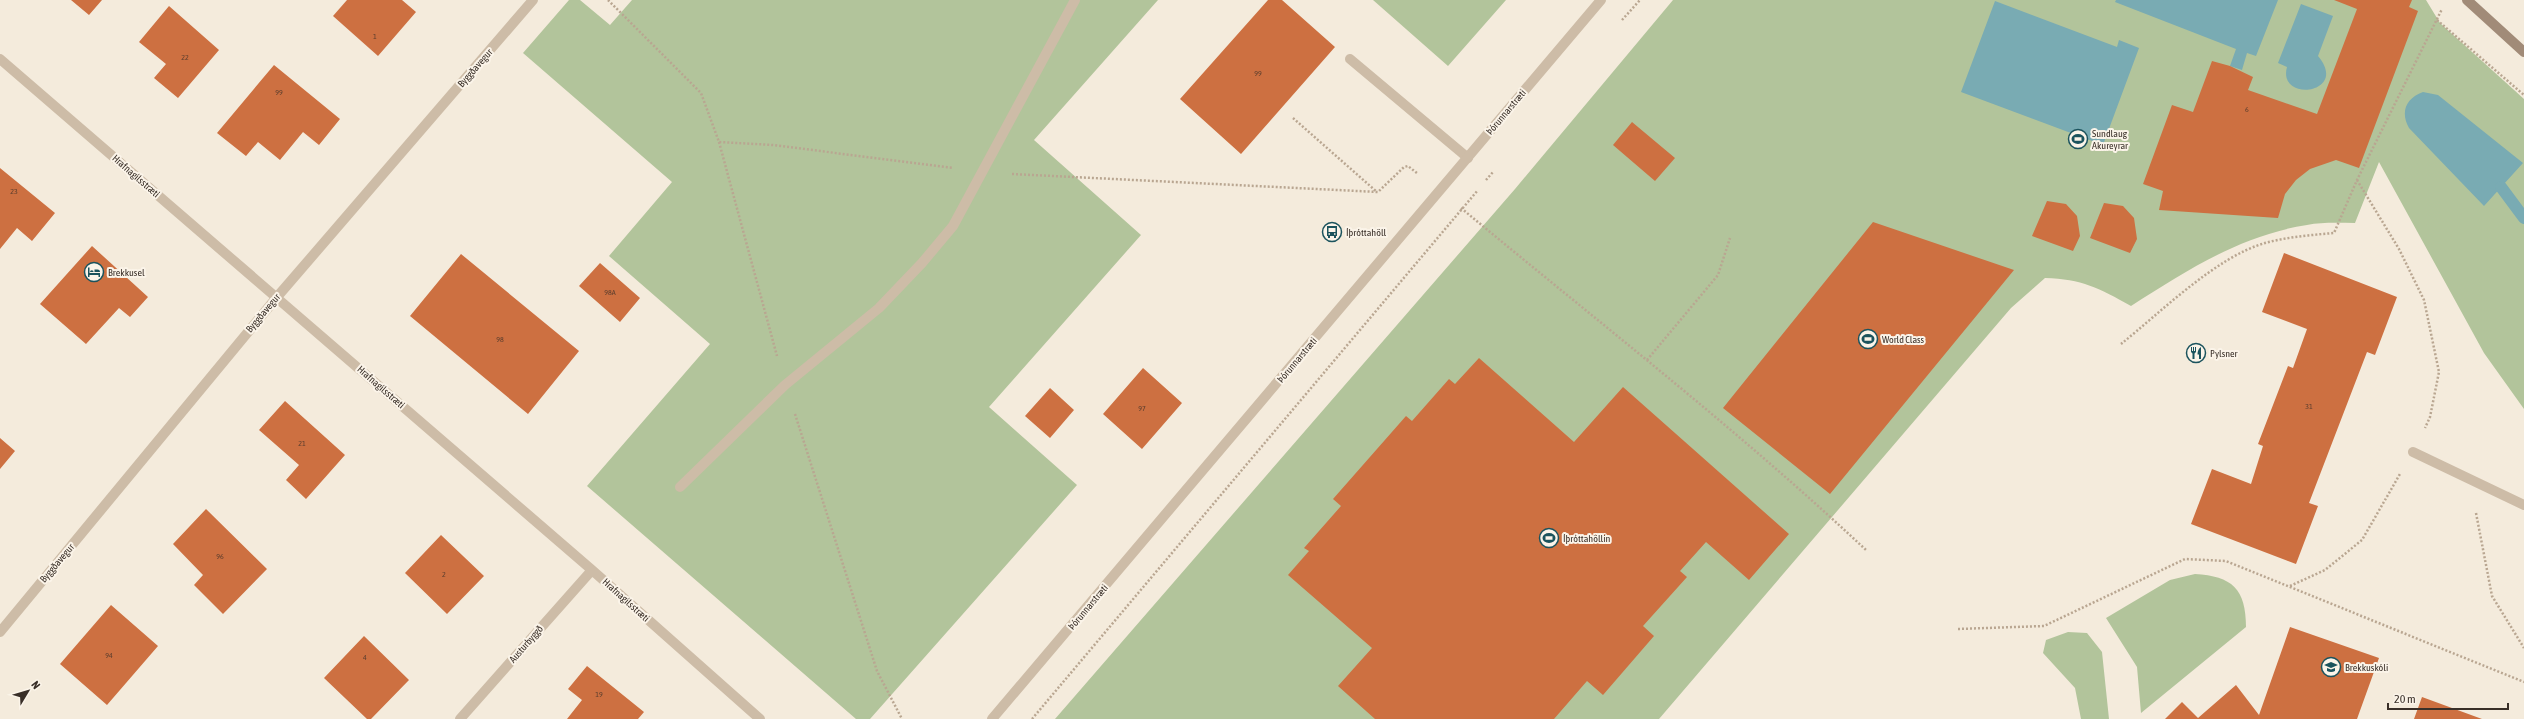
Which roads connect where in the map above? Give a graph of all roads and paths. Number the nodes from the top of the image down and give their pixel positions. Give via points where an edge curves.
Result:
1 (533, 0) edge
2 (1075, 0) edge
3 (1601, 0) edge
4 (1640, 0) edge
5 (2467, 0) edge
6 (2444, 4) dead end
7 (2438, 20) junction
8 (1619, 23) dead end
9 (2524, 52) edge
10 (0, 59) edge
11 (1350, 59) dead end
12 (2524, 95) edge
13 (1293, 118) dead end
14 (719, 142) dead end
15 (1468, 158) junction
16 (1497, 167) dead end
17 (2357, 180) junction
18 (1440, 191) junction
19 (1462, 209) junction
20 (1730, 238) dead end
21 (277, 297) junction
22 (2121, 344) dead end
23 (1647, 360) junction
24 (785, 385) junction
25 (2413, 452) junction
26 (2470, 479) junction
27 (680, 487) dead end
28 (2524, 505) edge
29 (1866, 550) dead end
30 (592, 570) junction
31 (2290, 586) junction
32 (1, 627) edge
33 (1958, 629) dead end
34 (2524, 648) edge
35 (2524, 682) edge
36 (460, 719) edge
37 (760, 719) edge
38 (902, 719) edge
39 (992, 719) edge
40 (1032, 719) edge

1 - 21 street, Byggðavegur
2 - 24 street via 953,226 879,308
3 - 15 street, Þórunnarstræti
4 - 8 path
5 - 9 main road
6 - 7 path
7 - 12 path
7 - 17 path
10 - 21 street, Hrafnagilsstræti
11 - 15 street
13 - 18 path via 1378,192 1400,169 1408,166
14 - 24 path
15 - 18 street, Þórunnarstræti
16 - 19 path
17 - 22 path via 2334,233 2264,243 2233,257
17 - 25 path via 2399,249 2424,300 2439,372 2430,416
18 - 19 path
18 - 39 street, Þórunnarstræti
19 - 23 path
19 - 40 path
20 - 23 path via 1718,276
21 - 30 street, Hrafnagilsstræti
21 - 32 street, Byggðavegur
23 - 29 path
24 - 27 street
24 - 38 path via 877,671
25 - 26 street
25 - 31 path via 2362,540 2325,570
26 - 28 street
26 - 34 path via 2492,596
30 - 36 street, Austurbyggð
30 - 37 street, Hrafnagilsstræti
31 - 33 path via 2226,561 2185,559 2044,626
31 - 35 path

